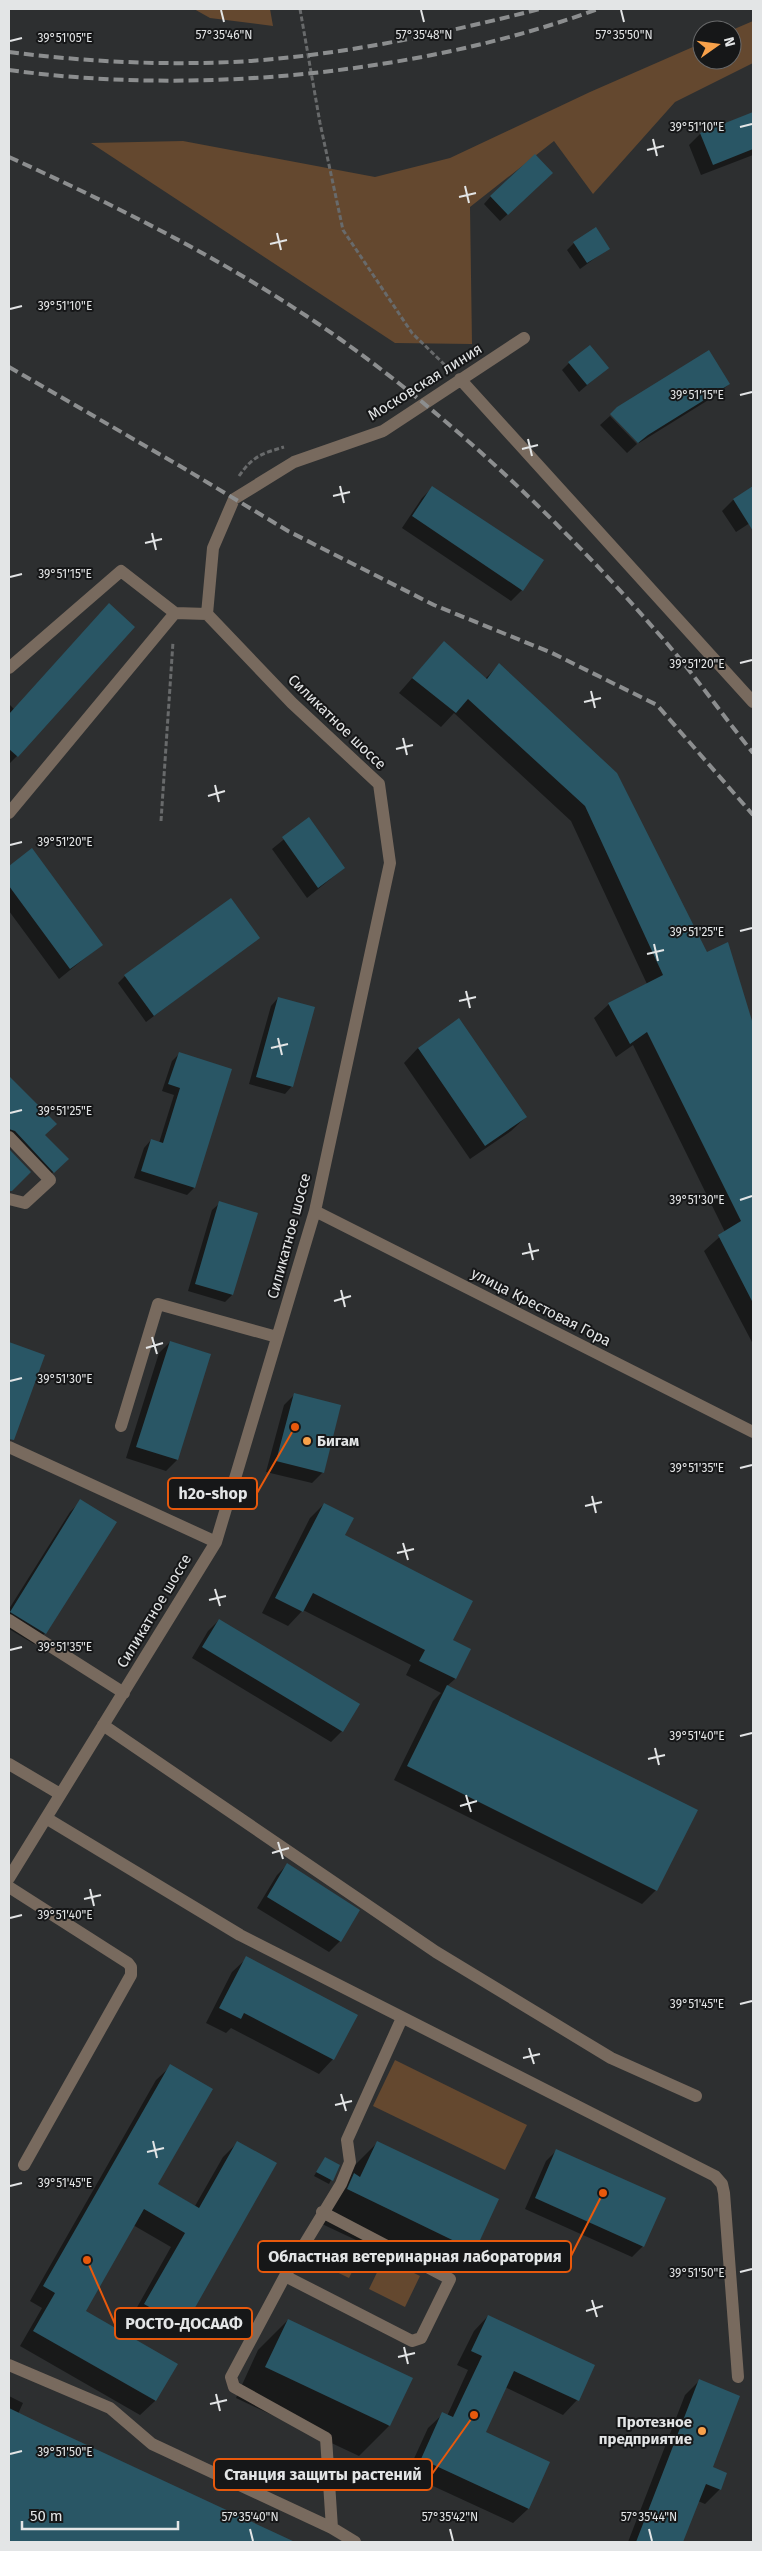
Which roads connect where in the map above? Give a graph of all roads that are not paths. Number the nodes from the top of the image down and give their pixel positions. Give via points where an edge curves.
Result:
1 (524, 338) dead end
2 (460, 379) junction
3 (175, 613) junction
4 (207, 614) junction
5 (9, 668) edge
6 (753, 702) edge
7 (9, 813) edge
8 (9, 1137) edge
9 (9, 1199) edge
10 (315, 1211) junction
11 (277, 1338) junction
12 (121, 1426) dead end
13 (753, 1432) edge
14 (9, 1447) edge
15 (216, 1542) junction
16 (9, 1620) edge
17 (124, 1693) junction
18 (102, 1725) junction
19 (9, 1764) edge
20 (60, 1794) junction
21 (46, 1818) junction
22 (9, 1878) edge
23 (9, 1887) edge
24 (402, 2018) junction
25 (696, 2096) dead end
26 (24, 2165) dead end
27 (322, 2212) junction
28 (285, 2276) junction
29 (9, 2365) edge
30 (738, 2378) dead end
31 (332, 2528) junction
32 (355, 2542) edge

1 - 2 street, Московская линия
2 - 4 street, Московская линия via 383,431 294,462 234,499 213,548
2 - 6 street
3 - 4 street
3 - 5 street via 122,571
3 - 7 street
4 - 10 street, Силикатное шоссе via 292,703 379,784 390,863
8 - 9 street via 50,1180 25,1203
10 - 11 street, Силикатное шоссе
10 - 13 street, улица Крестовая Гора
11 - 12 street via 158,1304
11 - 15 street, Силикатное шоссе
14 - 15 street
15 - 17 street, Силикатное шоссе
16 - 17 street
17 - 18 street, Силикатное шоссе
18 - 20 street, Силикатное шоссе
18 - 25 street via 436,1952 611,2058
19 - 20 street
20 - 21 street, Силикатное шоссе
21 - 22 street, Силикатное шоссе
21 - 24 street via 240,1935
23 - 26 street via 131,1967 131,1975
24 - 27 street via 347,2140 350,2162 341,2184
24 - 30 street via 715,2176 724,2193
27 - 28 street
27 - 28 street via 450,2279 421,2338 412,2341
28 - 31 street via 231,2376 231,2382 234,2387 326,2438
29 - 31 street via 110,2408 152,2444
31 - 32 street

